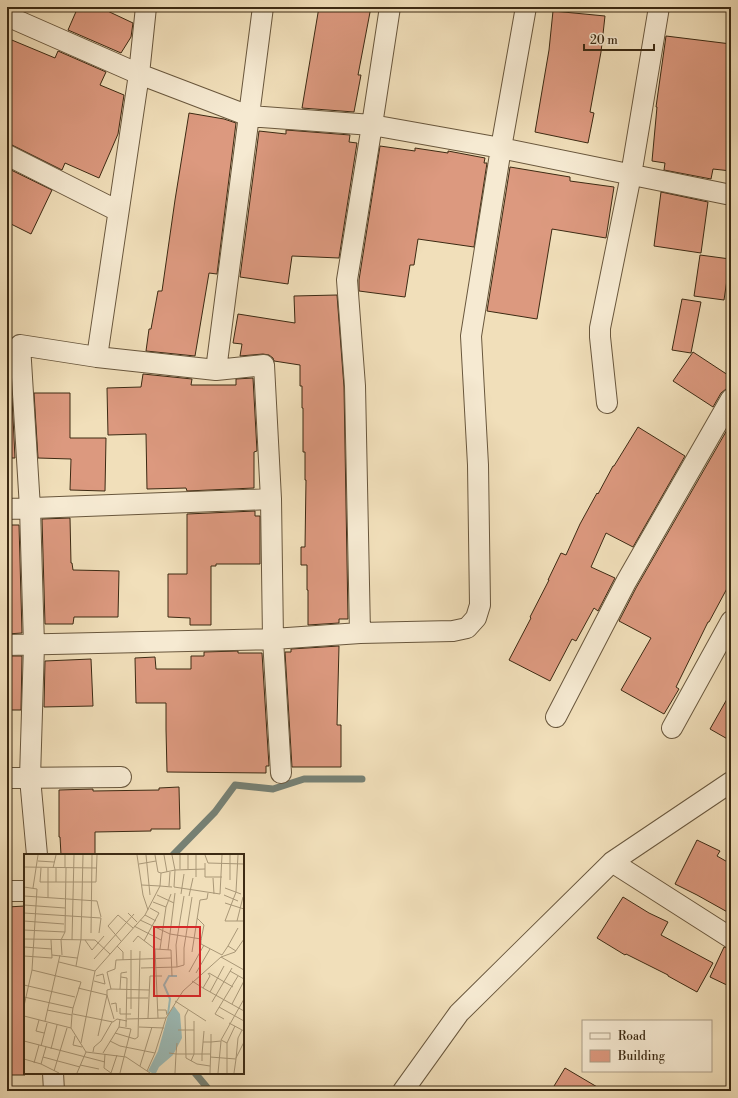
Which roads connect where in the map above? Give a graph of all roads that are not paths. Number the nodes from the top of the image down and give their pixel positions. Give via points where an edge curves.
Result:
1 (146, 7) edge
2 (263, 7) edge
3 (390, 7) edge
4 (526, 7) edge
5 (659, 7) edge
6 (7, 16) edge
7 (139, 74) junction
8 (249, 116) junction
9 (372, 125) junction
10 (501, 148) junction
11 (7, 155) edge
12 (631, 175) junction
13 (731, 195) edge
14 (118, 211) junction
15 (14, 340) edge
16 (97, 357) junction
17 (216, 370) junction
18 (731, 398) edge
19 (607, 403) dead end
20 (271, 499) junction
21 (30, 508) junction
22 (7, 509) edge
23 (731, 621) edge
24 (360, 632) junction
25 (273, 639) junction
26 (7, 644) edge
27 (34, 644) junction
28 (556, 716) dead end
29 (672, 728) dead end
30 (281, 773) dead end
31 (121, 776) dead end
32 (7, 778) edge
33 (30, 778) junction
34 (731, 782) edge
35 (37, 854) edge
36 (612, 862) junction
37 (7, 890) edge
38 (24, 891) edge
39 (731, 938) edge
40 (53, 1074) edge
41 (54, 1091) edge
42 (403, 1091) edge

1 - 7 street
2 - 8 street
3 - 9 street
4 - 10 street
5 - 12 street
6 - 7 street
7 - 8 street
7 - 14 street
8 - 9 street
8 - 17 street
9 - 10 street
9 - 24 street via 347,280 355,386
10 - 12 street
10 - 24 street via 471,336 478,465 480,605 476,618 467,628 453,631
11 - 14 street
12 - 13 street
12 - 19 street via 600,328
14 - 16 street
15 - 16 street
15 - 21 street
16 - 17 street
17 - 20 street via 264,365
18 - 28 street via 626,582
20 - 21 street
20 - 25 street
21 - 22 street
21 - 27 street
23 - 29 street
24 - 25 street
25 - 27 street
25 - 30 street
26 - 27 street
27 - 33 street
31 - 33 street
32 - 33 street
33 - 35 street
34 - 36 street
36 - 39 street
36 - 42 street via 459,1013
37 - 38 street
40 - 41 street

